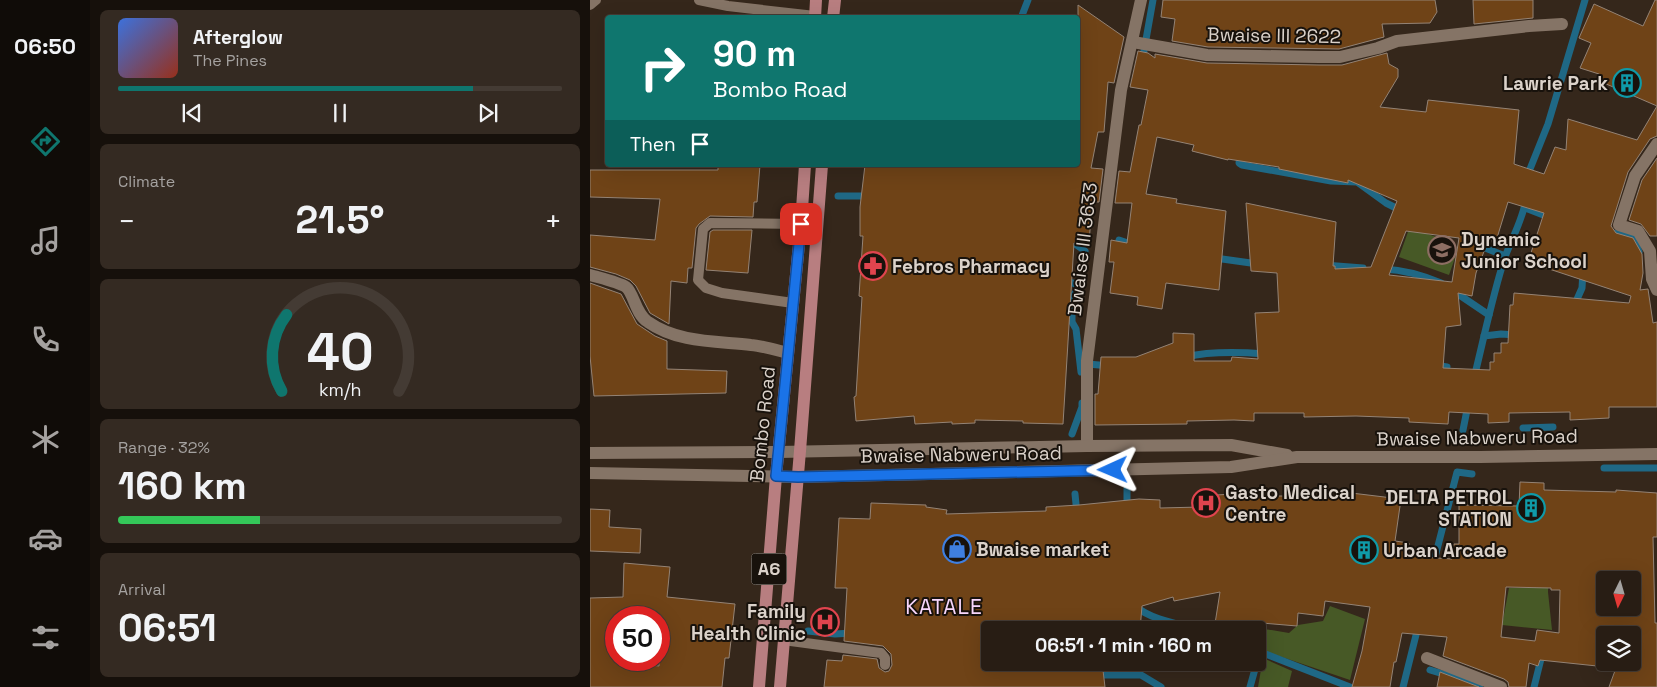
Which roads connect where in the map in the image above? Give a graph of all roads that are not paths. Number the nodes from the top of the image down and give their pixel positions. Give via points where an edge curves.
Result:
1 (596, 0) edge
2 (700, 0) edge
3 (816, 0) edge
4 (835, 0) edge
5 (1141, 0) edge
6 (590, 5) edge
7 (799, 15) edge
8 (815, 15) edge
9 (833, 15) edge
10 (1562, 24) dead end
11 (1133, 42) junction
12 (1657, 144) edge
13 (805, 167) edge
14 (822, 167) edge
15 (801, 224) junction
16 (590, 275) edge
17 (1657, 290) edge
18 (793, 303) junction
19 (788, 353) junction
20 (1088, 446) junction
21 (800, 451) junction
22 (779, 452) junction
23 (590, 453) edge
24 (1657, 454) edge
25 (1297, 457) junction
26 (590, 473) edge
27 (776, 476) junction
28 (798, 477) junction
29 (783, 640) junction
30 (1427, 658) dead end
31 (885, 665) dead end
32 (759, 687) edge
33 (780, 687) edge
34 (1501, 687) edge

1 - 6 lane
2 - 7 lane
3 - 8 main road
4 - 9 main road
5 - 11 street, Bwaise III 3633
10 - 11 street, Bwaise III 2622 via 1397,40 1340,57 1207,54
11 - 20 street, Bwaise III 3633 via 1121,90 1087,360
12 - 17 street via 1635,176 1619,225 1638,231 1650,251 1652,279
13 - 15 main road, Bombo Road
14 - 21 main road, Bombo Road / A6
15 - 18 main road, Bombo Road
15 - 18 lane via 710,223 703,229 701,238 698,280 706,288
16 - 19 street via 626,287 635,308 646,322 668,332 707,342 752,345
18 - 19 main road, Bombo Road
19 - 22 main road, Bombo Road
20 - 21 street, Bwaise Nabweru Road
20 - 25 street, Bwaise Nabweru Road via 1231,445
21 - 22 street, Bwaise Nabweru Road
21 - 28 main road, Bombo Road / A6
22 - 23 street, Bwaise Nabweru Road
22 - 27 main road, Bombo Road / A6
24 - 25 street, Bwaise Nabweru Road
25 - 28 street, Bwaise Nabweru Road via 1231,467
26 - 27 street, Bwaise Nabweru Road
27 - 28 street, Bwaise Nabweru Road
27 - 32 main road, Bombo Road / A6
28 - 29 main road, Bombo Road / A6
29 - 31 lane via 881,652
29 - 33 main road, Bombo Road / A6
30 - 34 street

